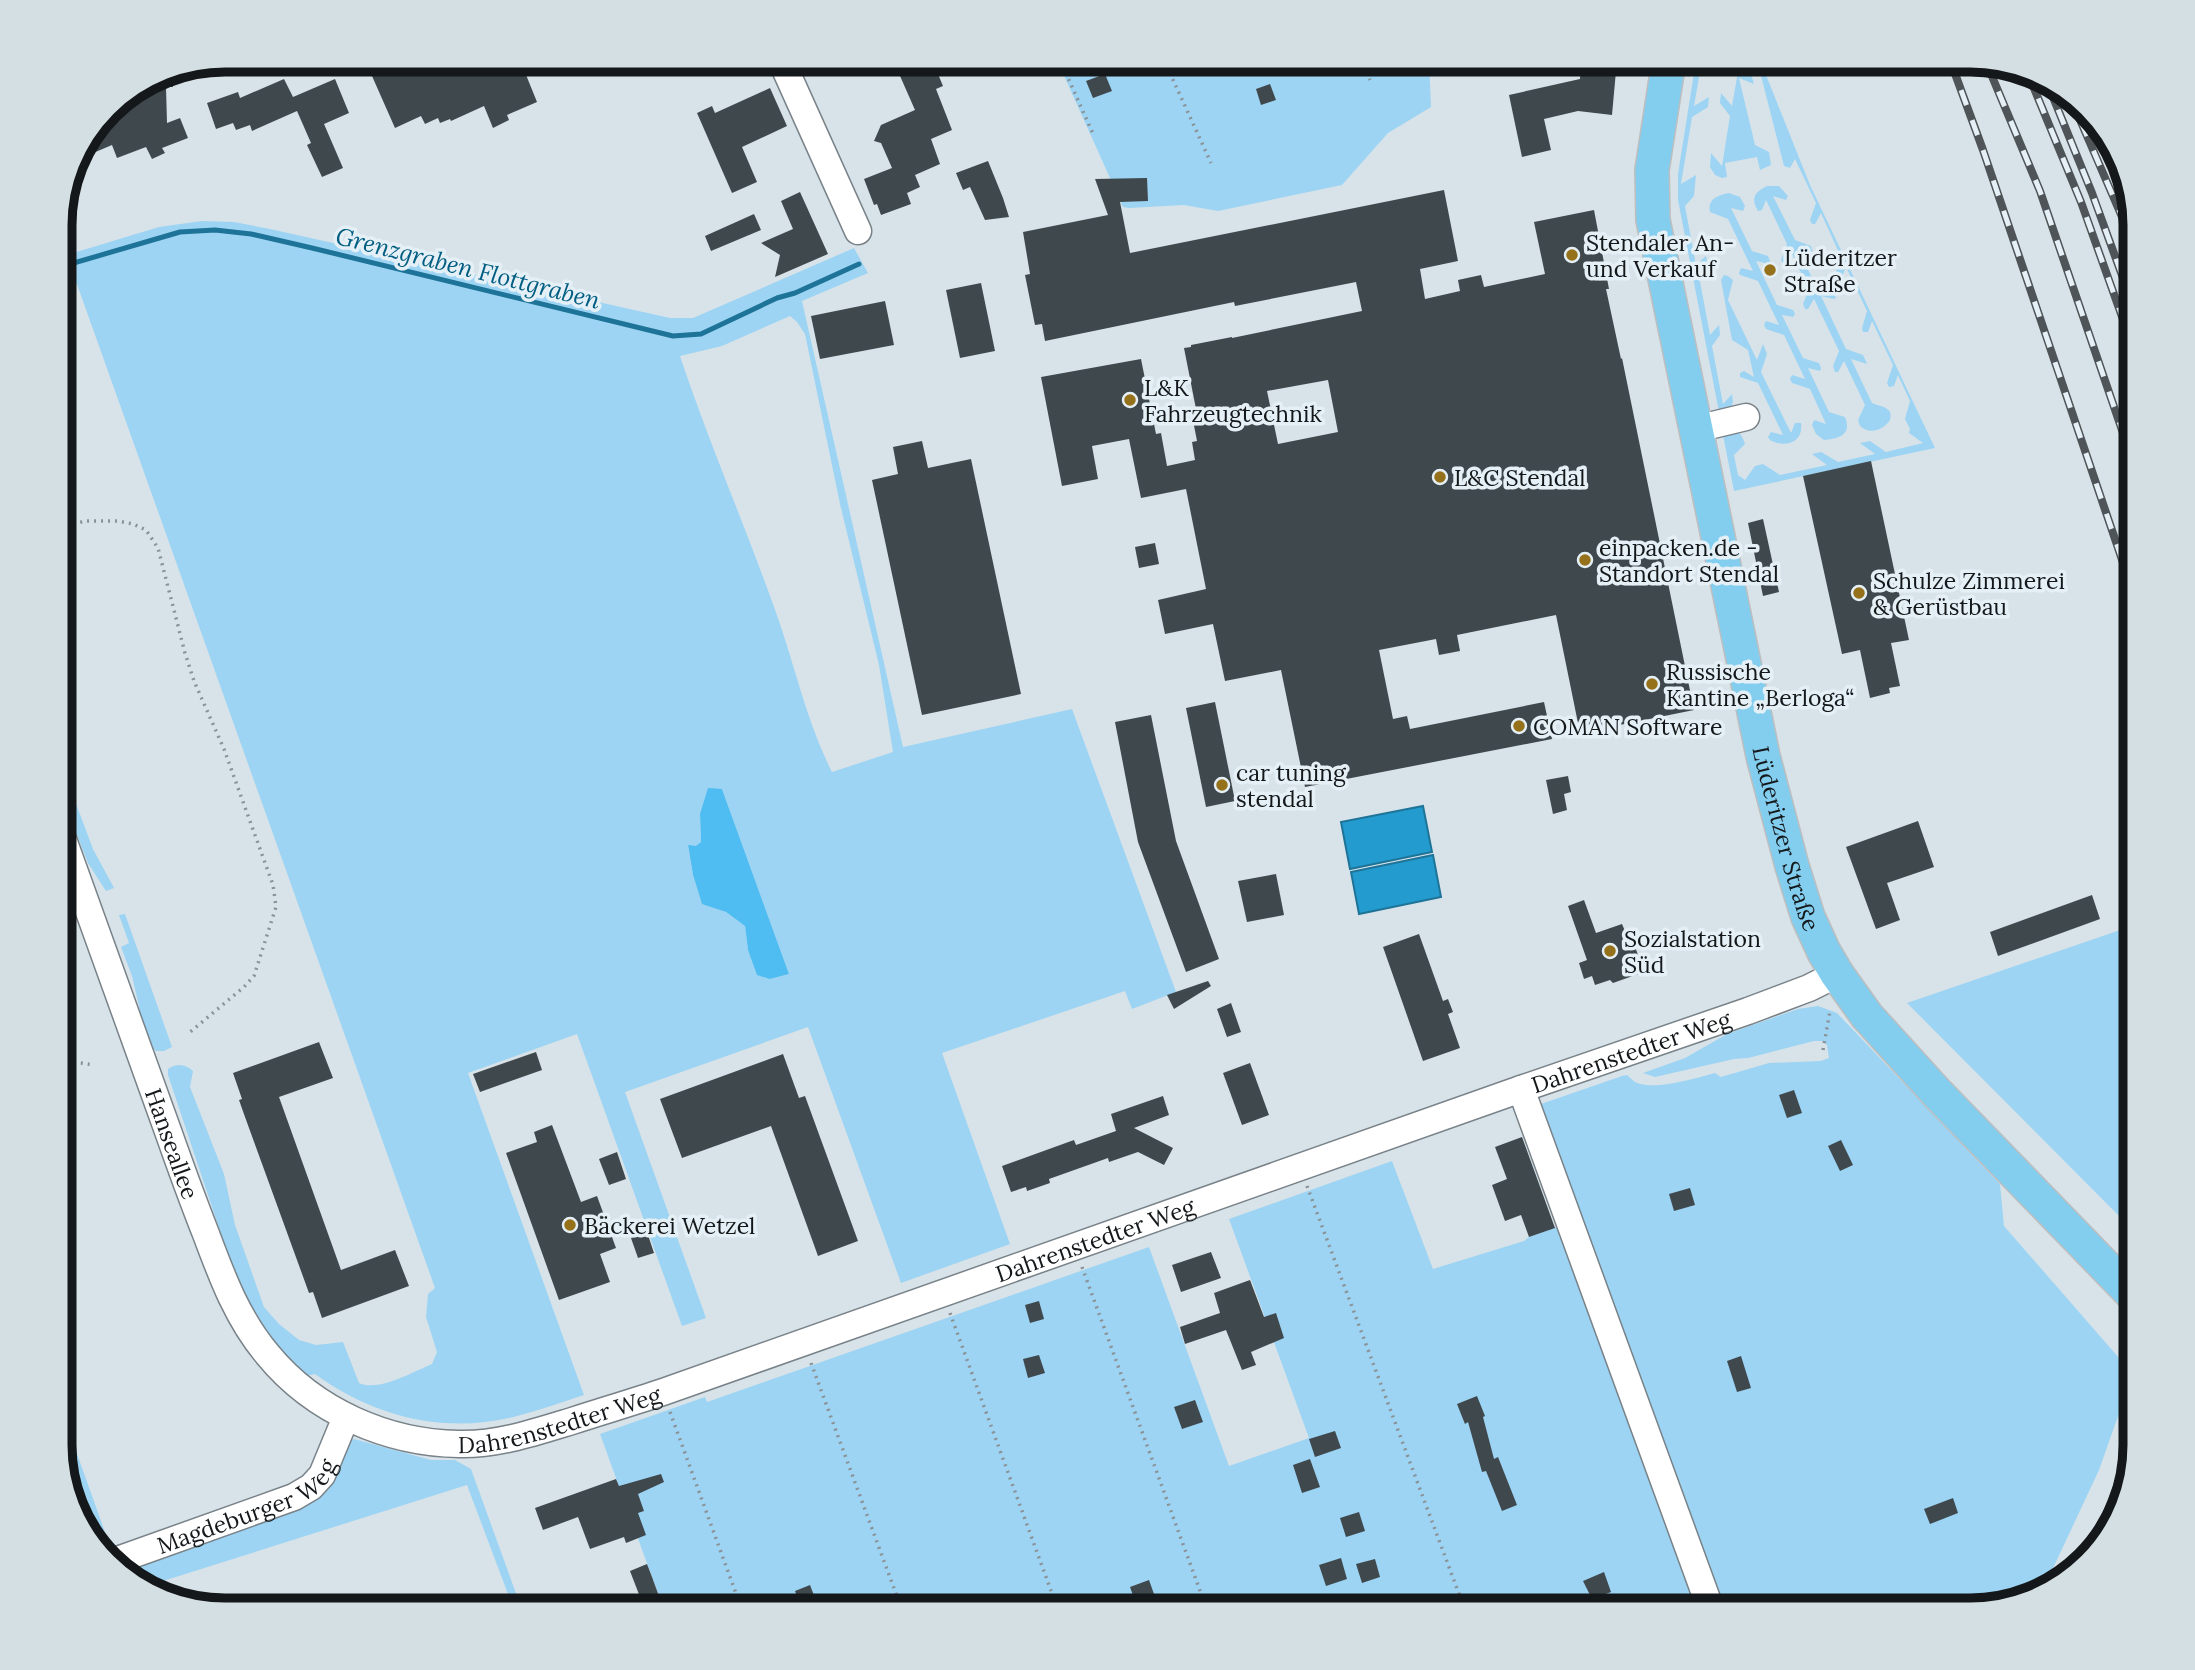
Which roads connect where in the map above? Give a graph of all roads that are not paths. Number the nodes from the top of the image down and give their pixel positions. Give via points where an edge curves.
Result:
1 (786, 72) edge
2 (1668, 72) edge
3 (858, 231) dead end
4 (1746, 417) dead end
5 (1696, 429) junction
6 (72, 864) edge
7 (1837, 974) junction
8 (1521, 1089) junction
9 (2123, 1284) edge
10 (346, 1416) junction
11 (121, 1559) edge
12 (1706, 1598) edge

1 - 3 street
2 - 5 main road, Lüderitzer Straße via 1652,170 1653,220
4 - 5 street
5 - 7 main road, Lüderitzer Straße via 1776,809 1808,917
6 - 10 street, Hanseallee via 184,1177 240,1317 285,1374
7 - 8 street, Dahrenstedter Weg via 1748,1011
7 - 9 main road, Lüderitzer Straße via 1890,1042
8 - 10 street, Dahrenstedter Weg via 804,1343 537,1432 480,1444 419,1441
8 - 12 street
10 - 11 street, Magdeburger Weg via 322,1475 311,1487

